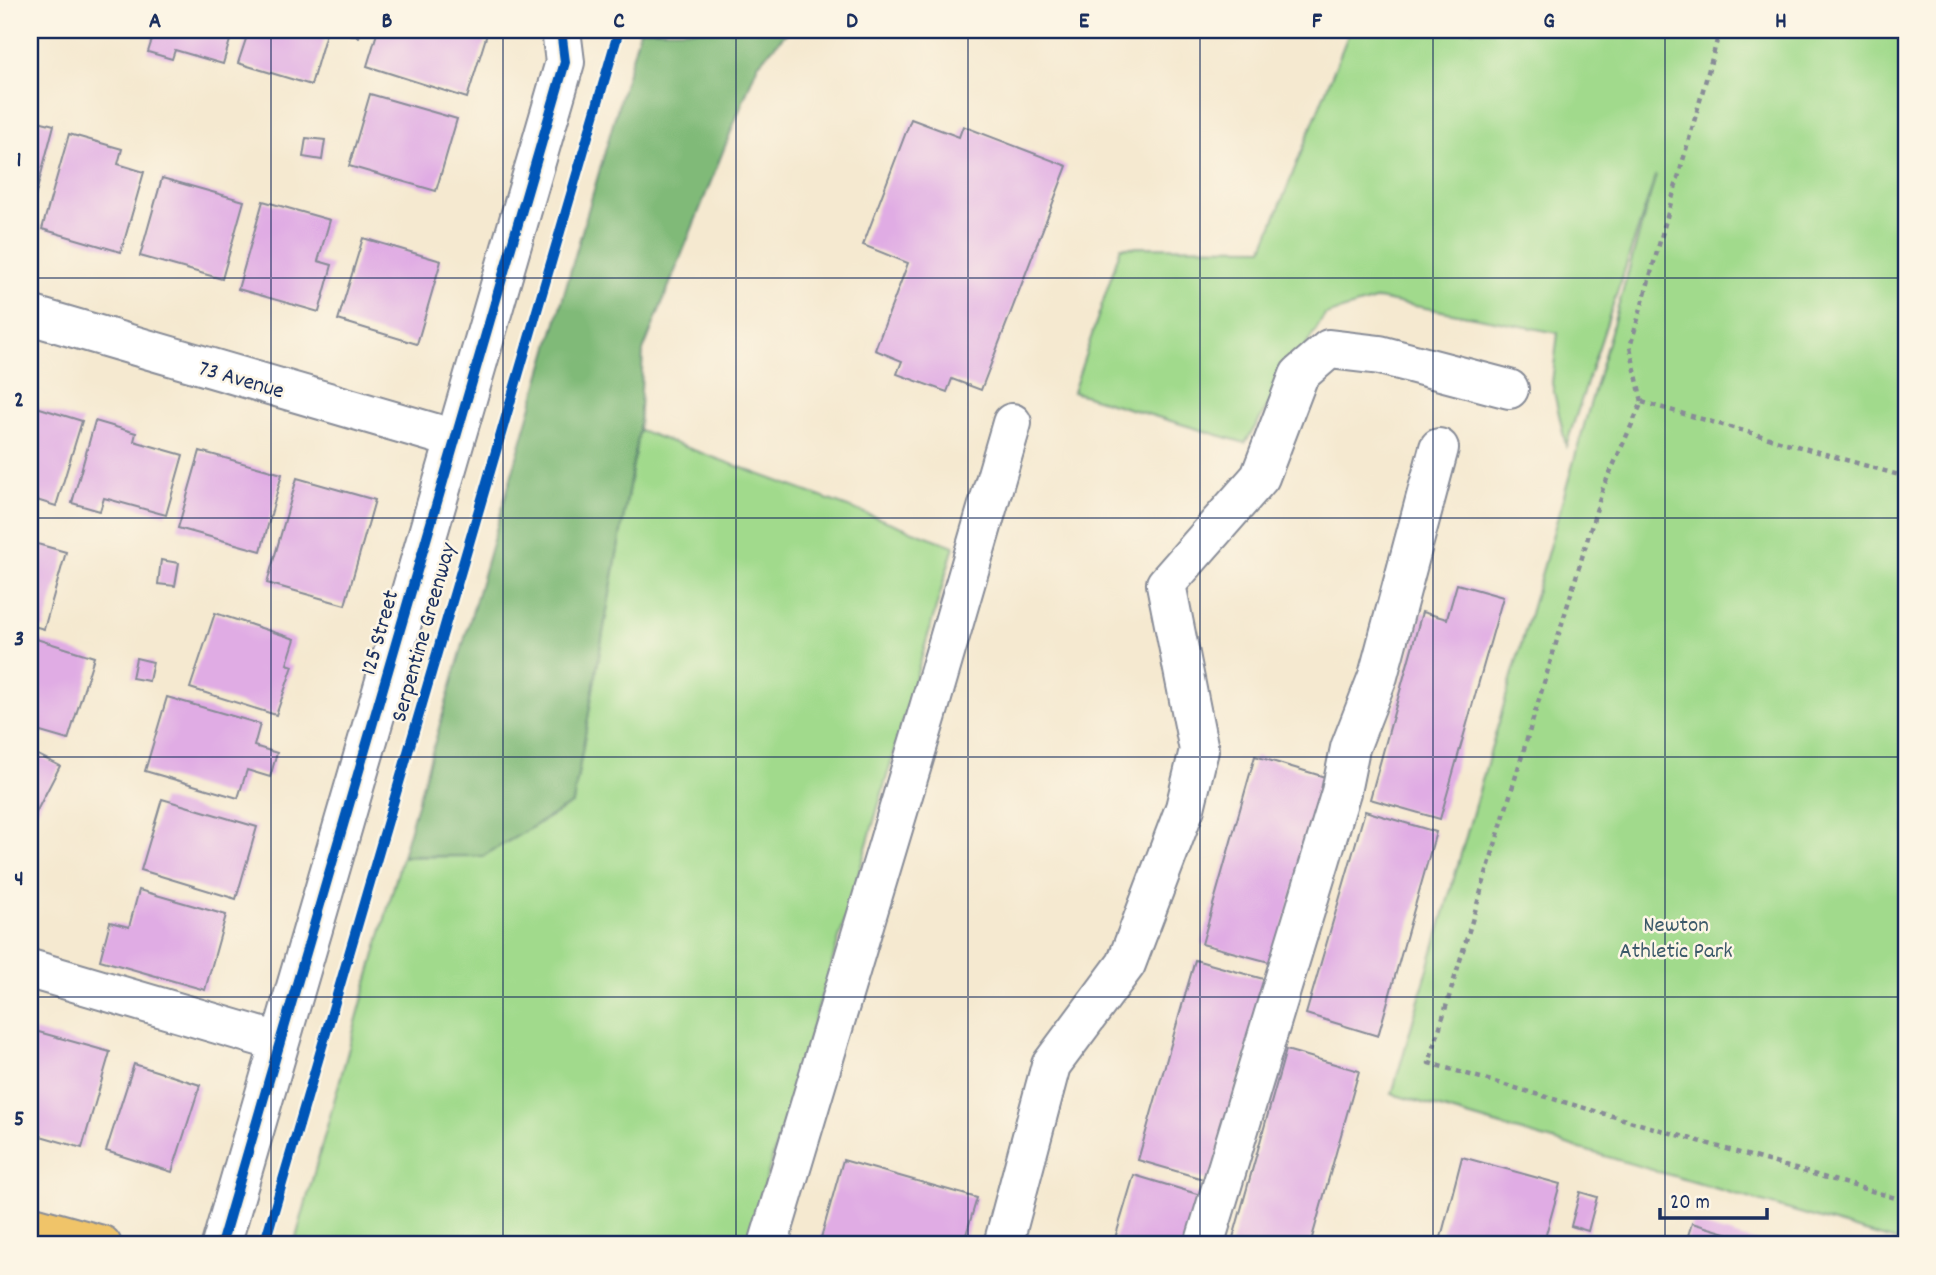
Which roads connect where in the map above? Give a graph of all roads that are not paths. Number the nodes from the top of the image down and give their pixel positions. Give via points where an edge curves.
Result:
1 (561, 30) edge
2 (30, 315) edge
3 (1509, 389) dead end
4 (1012, 423) dead end
5 (456, 439) junction
6 (1439, 448) dead end
7 (30, 969) edge
8 (279, 1042) junction
9 (30, 1225) edge
10 (102, 1245) edge
11 (221, 1245) edge
12 (768, 1245) edge
13 (1003, 1245) edge
14 (1205, 1245) edge

1 - 5 street, 125 Street via 565,62
2 - 5 street, 73 Avenue
3 - 13 street via 1380,355 1329,349 1299,375 1260,477 1166,584 1199,750 1185,808 1126,964 1051,1065
4 - 12 street
5 - 8 street, 125 Street
6 - 14 street via 1377,676 1350,748 1341,792
7 - 8 street
8 - 11 street, 125 Street
9 - 10 main road

